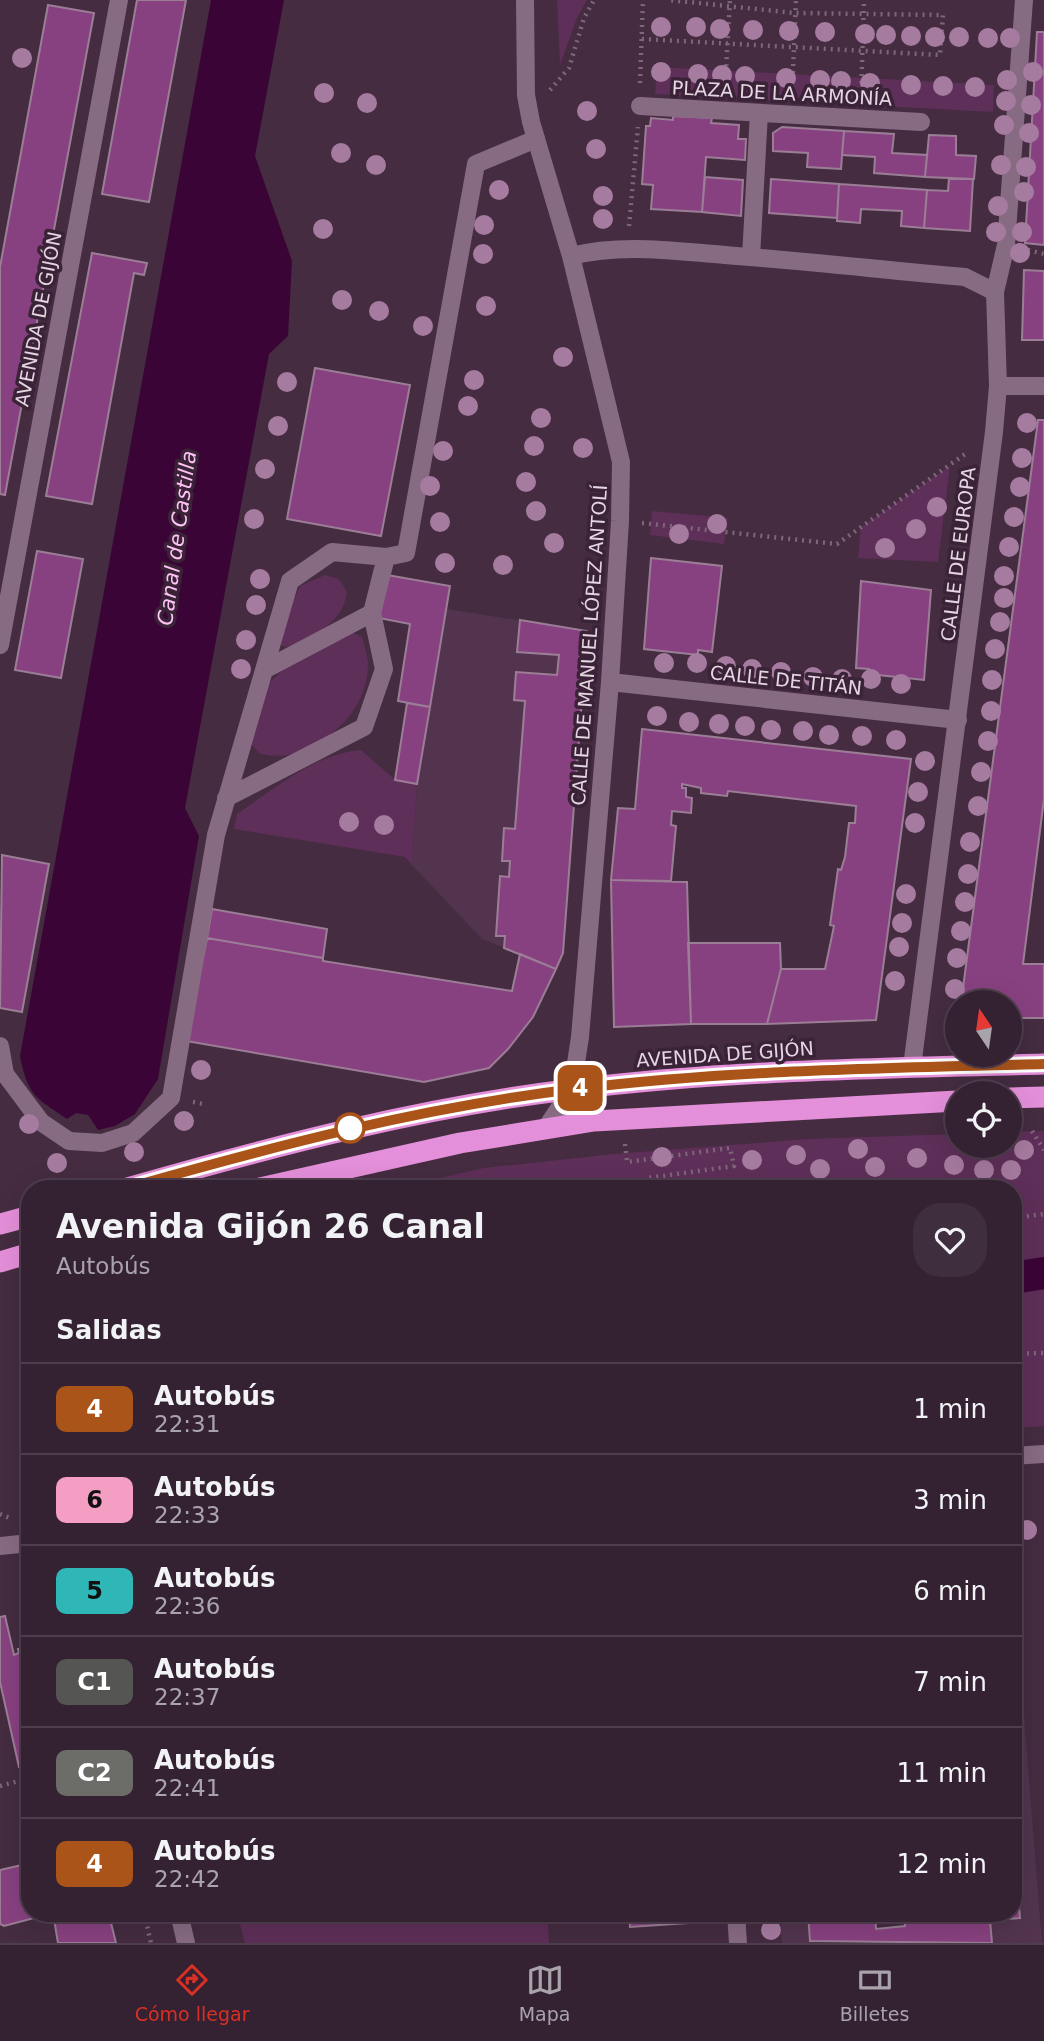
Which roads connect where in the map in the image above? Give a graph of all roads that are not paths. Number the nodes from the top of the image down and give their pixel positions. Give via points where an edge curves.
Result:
1 (119, 0) edge
2 (525, 0) edge
3 (1024, 0) edge
4 (640, 106) dead end
5 (759, 113) junction
6 (921, 122) dead end
7 (536, 139) junction
8 (571, 256) junction
9 (751, 257) junction
10 (995, 292) junction
11 (998, 386) junction
12 (1044, 386) edge
13 (386, 557) junction
14 (372, 613) junction
15 (0, 645) edge
16 (264, 670) junction
17 (610, 682) junction
18 (958, 720) junction
19 (226, 798) junction
20 (0, 1046) edge
21 (1044, 1064) edge
22 (912, 1067) junction
23 (572, 1089) junction
24 (1044, 1097) edge
25 (1022, 1098) edge
26 (945, 1102) edge
27 (546, 1128) junction
28 (157, 1180) edge
29 (291, 1180) edge
30 (21, 1218) edge
31 (0, 1224) edge
32 (21, 1256) edge
33 (0, 1262) edge
34 (1044, 1454) edge
35 (1022, 1455) edge
36 (21, 1544) edge
37 (0, 1546) edge
38 (181, 1922) edge
39 (737, 1922) edge
40 (187, 1943) edge
41 (738, 1943) edge

1 - 15 street, AVENIDA DE GIJÓN
2 - 7 street, CALLE DE MANUEL LÓPEZ ANTOLÍ via 526,95
3 - 10 street, CALLE DE EUROPA via 1006,245
4 - 5 street, PLAZA DE LA ARMONÍA
5 - 6 street, PLAZA DE LA ARMONÍA
5 - 9 street
7 - 8 street, CALLE DE MANUEL LÓPEZ ANTOLÍ
7 - 13 street via 475,164 406,553
8 - 9 street via 627,247
8 - 17 street, CALLE DE MANUEL LÓPEZ ANTOLÍ via 621,462
9 - 10 street via 965,277
10 - 11 street, CALLE DE EUROPA
11 - 12 street
11 - 18 street, CALLE DE EUROPA
13 - 14 street
13 - 16 street via 332,552 290,581
14 - 16 street
14 - 19 street via 384,669 364,727
16 - 19 street
17 - 18 street, CALLE DE TITÁN
17 - 23 street, CALLE DE MANUEL LÓPEZ ANTOLÍ
18 - 22 street, CALLE DE EUROPA
19 - 20 street via 171,1098 133,1133 102,1143 69,1141 41,1122 5,1074
21 - 22 highway, AVENIDA DE GIJÓN
22 - 23 highway, AVENIDA DE GIJÓN via 780,1072
23 - 27 street, CALLE DE MANUEL LÓPEZ ANTOLÍ
23 - 28 highway, AVENIDA DE GIJÓN via 364,1125
24 - 25 highway
26 - 27 highway via 622,1118
27 - 29 highway
30 - 31 highway
32 - 33 highway
34 - 35 street
36 - 37 street
38 - 40 street
39 - 41 street

